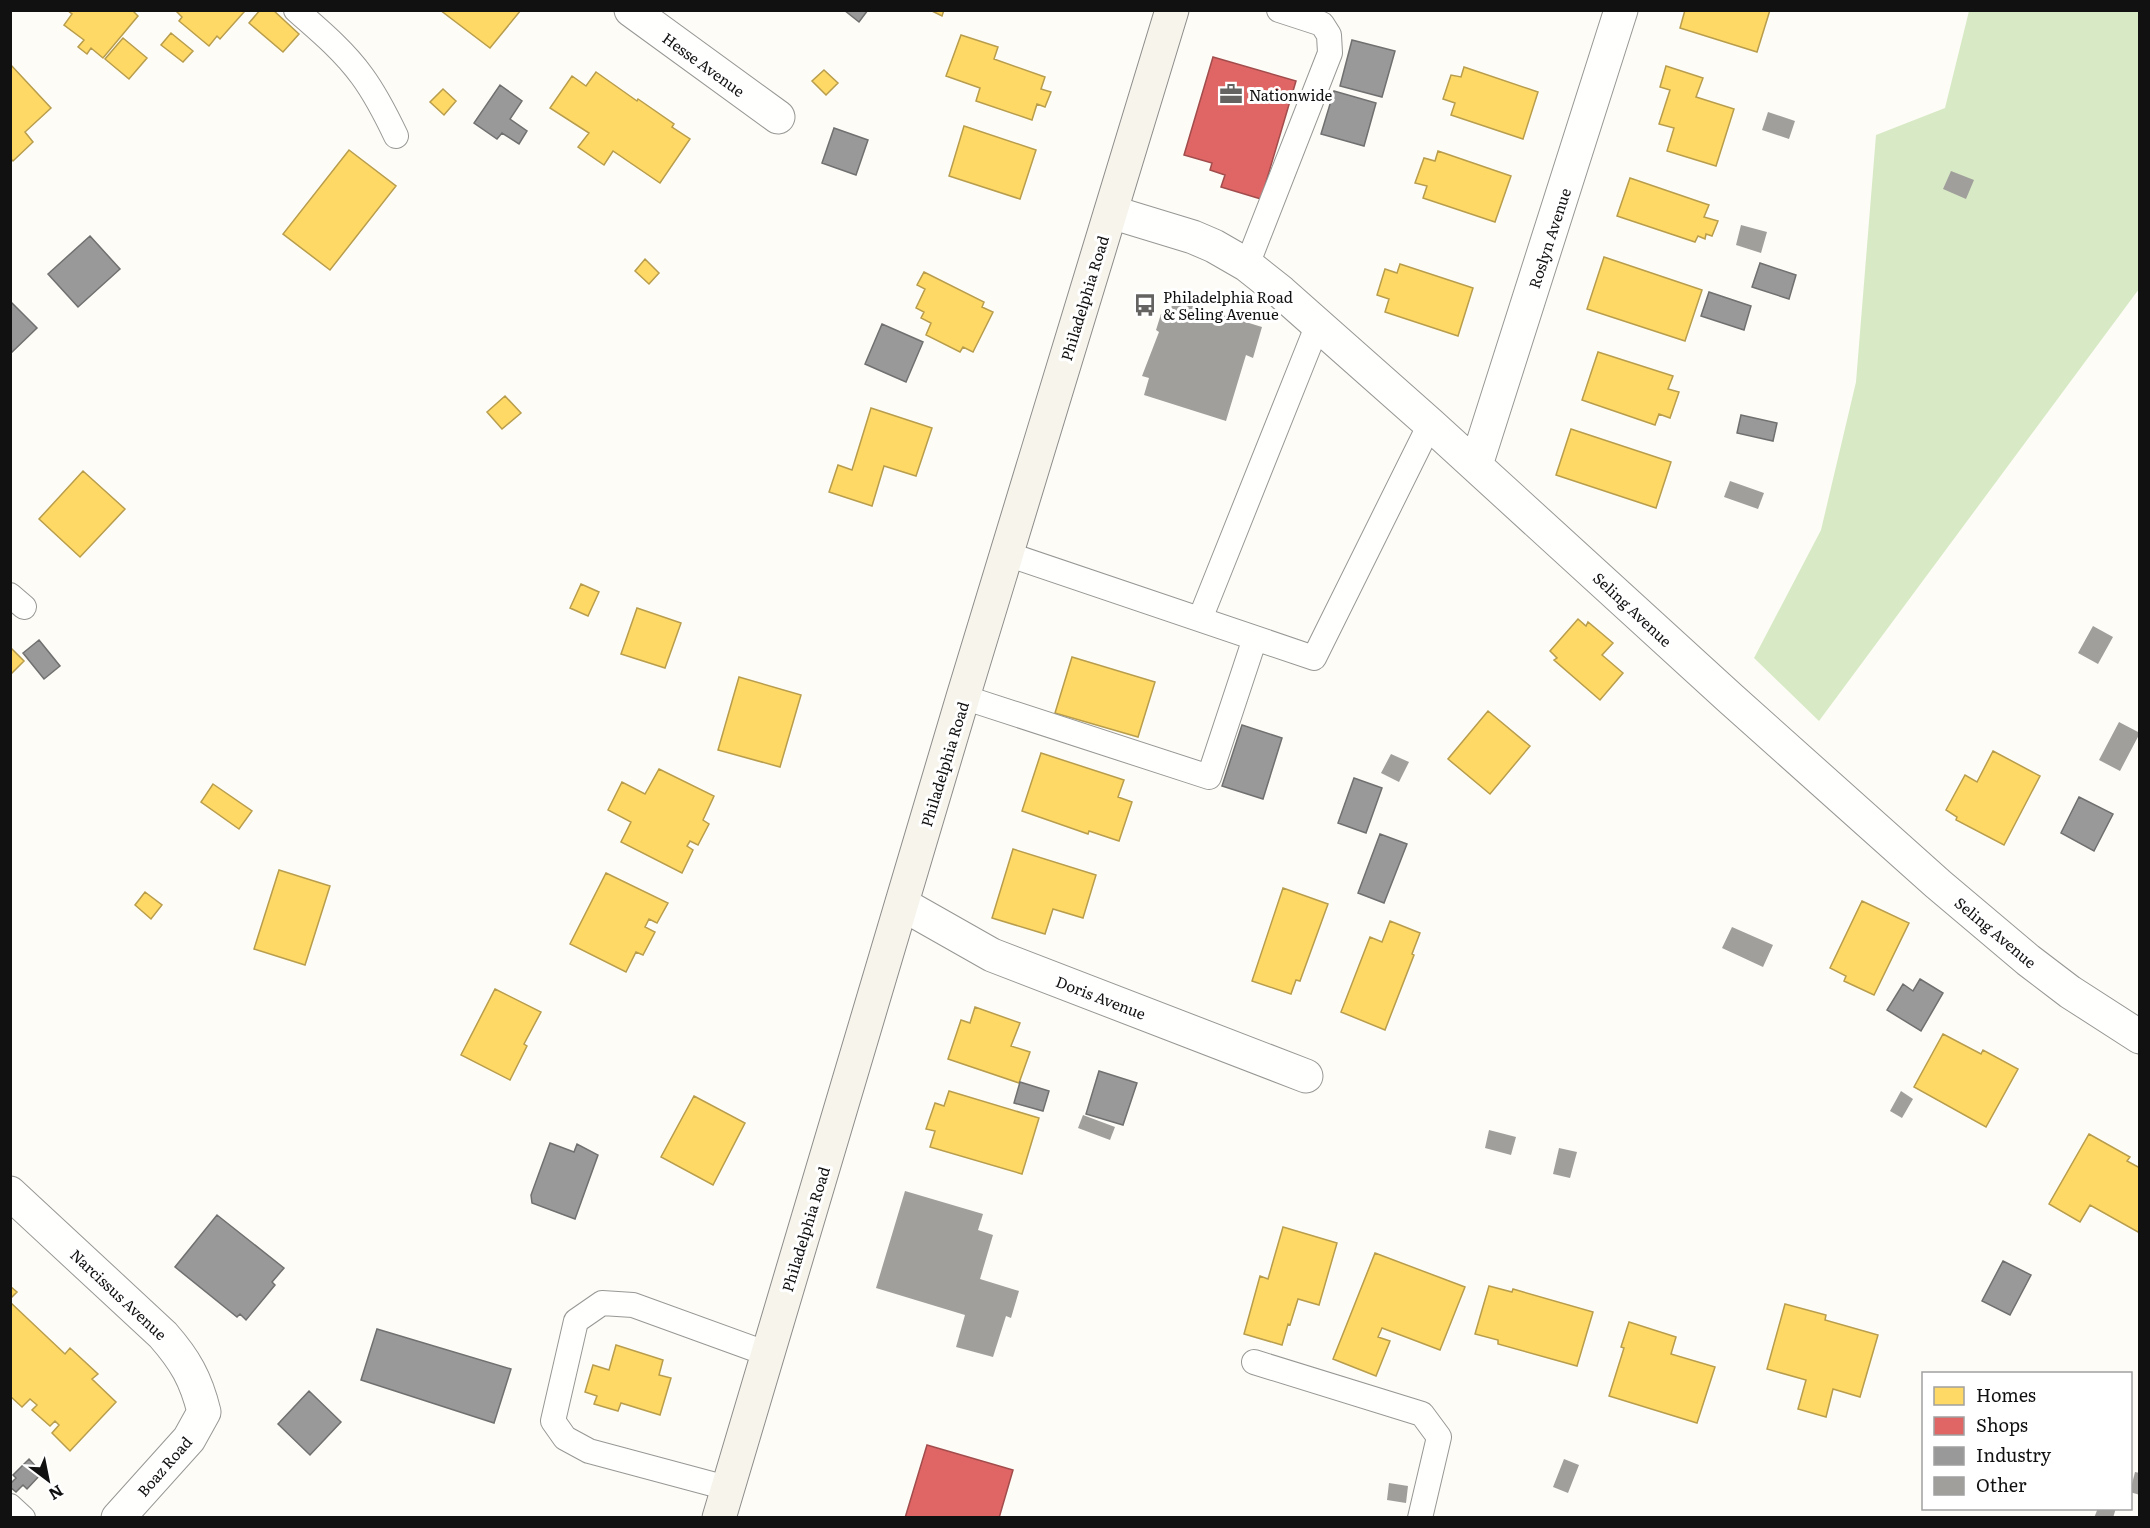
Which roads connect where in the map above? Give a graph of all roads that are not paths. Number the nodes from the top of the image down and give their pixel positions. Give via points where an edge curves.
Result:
1 (296, 10) edge
2 (631, 10) edge
3 (1172, 10) edge
4 (1279, 10) edge
5 (1621, 10) edge
6 (778, 117) dead end
7 (396, 136) dead end
8 (1111, 212) junction
9 (1247, 265) junction
10 (1318, 324) junction
11 (1430, 424) junction
12 (1476, 465) junction
13 (1007, 554) junction
14 (1200, 619) junction
15 (1255, 638) junction
16 (963, 697) junction
17 (902, 904) junction
18 (2139, 1037) edge
19 (1306, 1076) dead end
20 (10, 1193) edge
21 (768, 1354) junction
22 (1254, 1362) dead end
23 (204, 1412) joint
24 (723, 1503) edge
25 (10, 1506) edge
26 (23, 1518) edge
27 (118, 1518) edge
28 (1420, 1518) edge

1 - 7 lane via 361,74
2 - 6 street, Hesse Avenue
3 - 8 main road, Philadelphia Road
4 - 9 lane via 1322,24 1329,35 1330,53
5 - 12 street, Roslyn Avenue
8 - 9 street, Seling Avenue via 1193,237
8 - 13 main road, Philadelphia Road
9 - 10 street, Seling Avenue
10 - 11 street, Seling Avenue
10 - 14 lane
11 - 12 street, Seling Avenue
11 - 15 lane via 1314,658
12 - 18 street, Seling Avenue via 1938,884 2062,986
13 - 14 lane
13 - 16 main road, Philadelphia Road
14 - 15 lane
15 - 16 lane via 1209,777
16 - 17 main road, Philadelphia Road
17 - 19 street, Doris Avenue via 992,955
17 - 21 main road, Philadelphia Road
20 - 23 street, Narcissus Avenue via 181,1355
21 - 24 main road, Philadelphia Road
21 - 24 lane via 633,1305 602,1303 576,1321 553,1421 565,1437 589,1451
22 - 28 lane via 1422,1414 1439,1437
23 - 27 street, Boaz Road via 189,1439
25 - 26 lane

